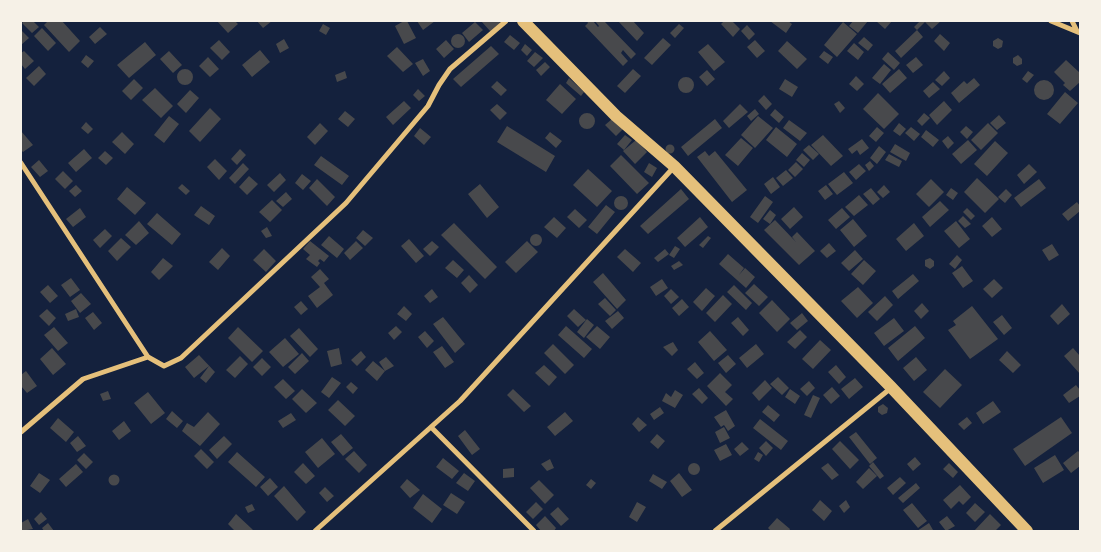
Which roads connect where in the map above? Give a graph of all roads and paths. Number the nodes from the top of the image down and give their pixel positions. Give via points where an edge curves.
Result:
1 (506, 21) edge
2 (523, 21) edge
3 (1051, 21) edge
4 (1072, 21) edge
5 (1078, 32) edge
6 (21, 164) edge
7 (674, 166) junction
8 (148, 357) junction
9 (891, 387) junction
10 (431, 427) junction
11 (21, 432) edge
12 (314, 531) edge
13 (534, 531) edge
14 (715, 531) edge
15 (1027, 531) edge

1 - 8 street via 450,69 428,106 346,203 195,345 181,358 164,366
2 - 7 highway via 616,116
3 - 5 street
4 - 5 street
6 - 8 street
7 - 9 highway
7 - 10 street via 460,401
8 - 11 street via 83,379
9 - 14 street
9 - 15 highway
10 - 12 street
10 - 13 street

